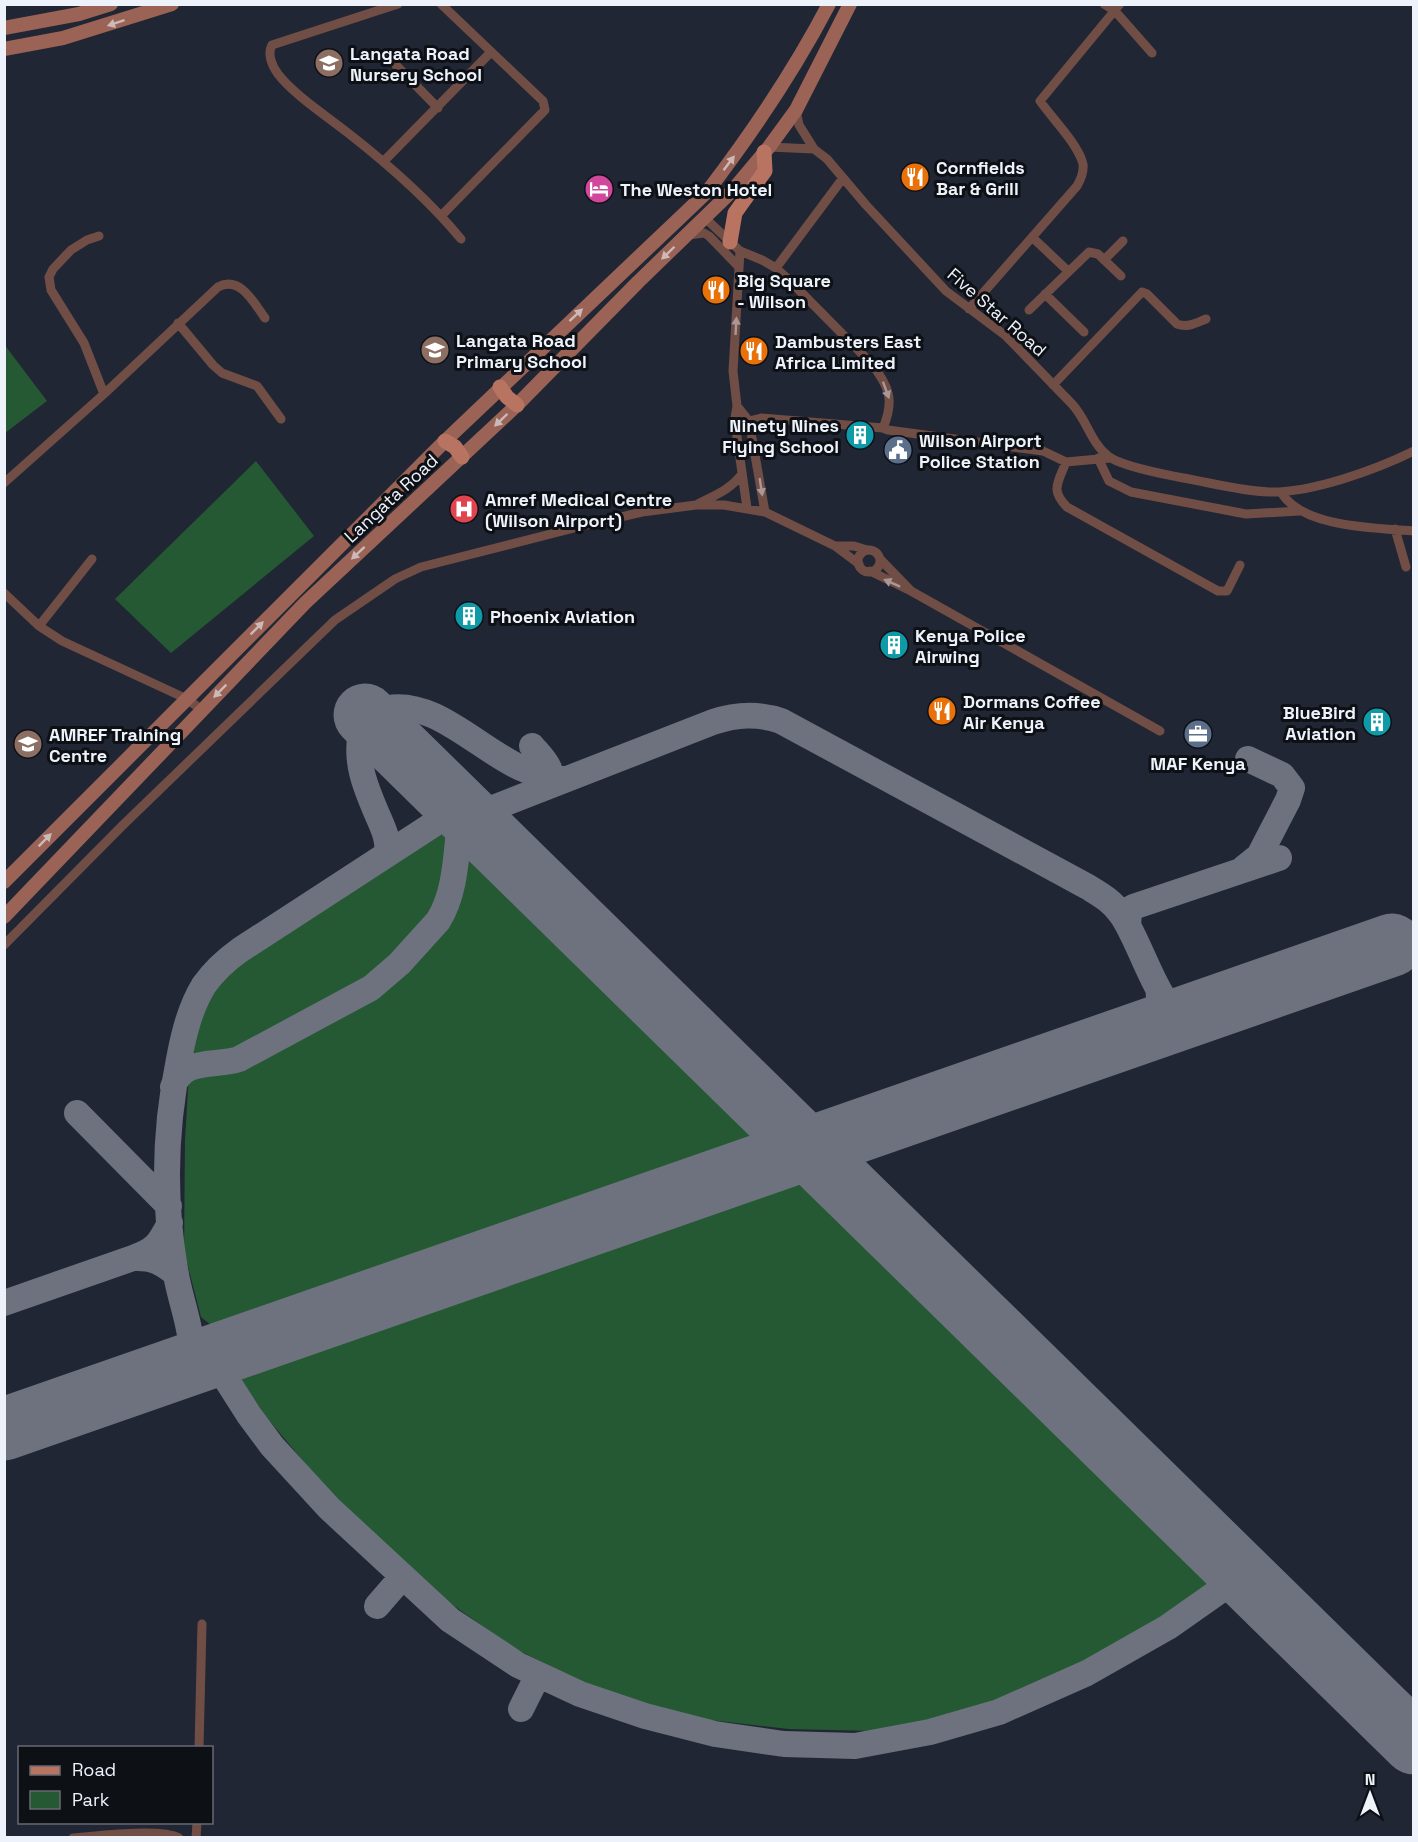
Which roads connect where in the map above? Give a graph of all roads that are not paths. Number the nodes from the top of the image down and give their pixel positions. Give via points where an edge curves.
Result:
1 (111, 4) edge
2 (172, 4) edge
3 (398, 4) edge
4 (441, 4) edge
5 (818, 4) edge
6 (829, 4) edge
7 (841, 4) edge
8 (850, 4) edge
9 (1104, 4) edge
10 (1118, 8) edge
11 (5, 28) edge
12 (6, 49) edge
13 (491, 52) junction
14 (1152, 53) dead end
15 (385, 54) dead end
16 (774, 97) junction
17 (797, 106) junction
18 (438, 108) junction
19 (814, 148) junction
20 (767, 149) junction
21 (384, 161) junction
22 (843, 178) junction
23 (442, 215) junction
24 (705, 218) junction
25 (688, 235) junction
26 (99, 236) dead end
27 (1032, 237) junction
28 (462, 239) dead end
29 (1123, 241) dead end
30 (735, 247) junction
31 (1104, 260) junction
32 (739, 267) junction
33 (776, 268) junction
34 (1068, 271) junction
35 (1121, 276) dead end
36 (1045, 294) junction
37 (969, 309) junction
38 (1029, 310) dead end
39 (265, 318) dead end
40 (1206, 319) dead end
41 (178, 323) junction
42 (1084, 332) dead end
43 (1053, 385) junction
44 (500, 387) junction
45 (104, 394) junction
46 (517, 405) junction
47 (737, 406) junction
48 (281, 419) dead end
49 (749, 421) junction
50 (883, 428) junction
51 (736, 430) junction
52 (445, 441) junction
53 (1413, 451) edge
54 (462, 457) junction
55 (1098, 458) junction
56 (1110, 458) junction
57 (1066, 462) junction
58 (742, 474) junction
59 (4, 483) edge
60 (1281, 492) junction
61 (696, 505) junction
62 (747, 508) junction
63 (1299, 511) junction
64 (765, 512) junction
65 (1395, 530) junction
66 (1413, 531) edge
67 (835, 546) junction
68 (867, 550) junction
69 (92, 559) dead end
70 (880, 559) junction
71 (859, 564) junction
72 (1240, 565) dead end
73 (1406, 567) dead end
74 (870, 571) junction
75 (911, 591) junction
76 (4, 593) edge
77 (39, 626) junction
78 (187, 699) junction
79 (202, 710) junction
80 (1160, 731) dead end
81 (4, 882) edge
82 (4, 917) edge
83 (4, 945) edge
84 (202, 1624) dead end
85 (199, 1746) edge
86 (73, 1838) edge
87 (178, 1838) edge

1 - 11 main road
2 -> 12 main road via 63,38
3 - 21 street via 272,45 269,53 278,74 296,92
4 - 13 street
5 - 16 main road, Langata Road
6 - 16 main road, Langata Road
7 - 17 main road, Langata Road
8 - 17 main road, Langata Road
9 - 10 street
10 - 14 street
10 - 27 street via 1040,101 1076,150 1083,164 1083,176
13 - 18 street
13 - 23 street via 543,101 545,110
15 - 18 street
44 -> 16 main road, Langata Road via 707,192
17 - 19 street, Five Star Road via 799,125
17 - 20 main road, Langata Road
18 - 21 street
19 - 20 street
19 - 22 street, Five Star Road
20 - 24 main road, Langata Road
20 - 30 main road via 765,171 735,213
21 - 23 street
22 - 33 street
22 - 37 street, Five Star Road via 946,291
23 - 28 street
24 - 25 main road, Langata Road
24 - 30 street
25 - 32 street via 709,236
25 -> 46 main road, Langata Road
26 - 45 street via 71,250 49,277 51,290 84,343
27 - 34 street
27 - 37 street
29 - 31 street
30 - 32 street
30 - 33 street
31 - 34 street via 1089,252
31 - 35 street
47 -> 32 street via 733,371
33 -> 50 street via 879,372 890,395
34 - 36 street
36 - 38 street
36 - 42 street
37 - 43 street, Five Star Road via 1006,336
39 - 41 street via 243,289 224,284
40 - 43 street via 1191,326 1177,324 1142,292
41 - 45 street
41 - 48 street via 222,373 257,386
43 - 56 street, Five Star Road via 1083,415 1089,432
44 - 46 main road
44 - 52 main road, Langata Road
45 - 59 street
46 -> 54 main road, Langata Road
47 - 49 street
47 - 51 street
49 - 50 street via 780,419
49 - 51 street
49 -> 64 street
50 - 57 street via 1043,451
51 - 58 street
52 - 54 main road
78 -> 52 main road, Langata Road
53 - 60 street via 1328,483
54 -> 79 main road, Langata Road via 305,603
55 - 56 street
55 - 57 street
55 - 63 street via 1108,481 1131,492 1246,514
56 - 60 street via 1159,473
57 - 72 street via 1056,494 1067,507 1218,591 1227,591
58 - 61 street via 726,490
58 - 62 street
60 - 63 street
61 - 62 street
61 - 83 street via 642,512 421,567 374,592 335,620 269,682
62 - 64 street
63 - 65 street via 1320,519
64 - 67 street
65 - 66 street
65 - 73 street
67 - 68 street
67 - 71 street
68 - 70 street via 877,553
68 - 71 street via 861,554
69 - 77 street
70 - 74 street via 877,569
70 - 75 street
71 - 74 street
75 -> 74 street
75 - 80 street
76 - 77 street
77 - 78 street via 62,641
78 - 79 street
81 -> 78 main road, Langata Road
79 - 82 main road, Langata Road
84 - 85 street
86 - 87 street via 158,1833

